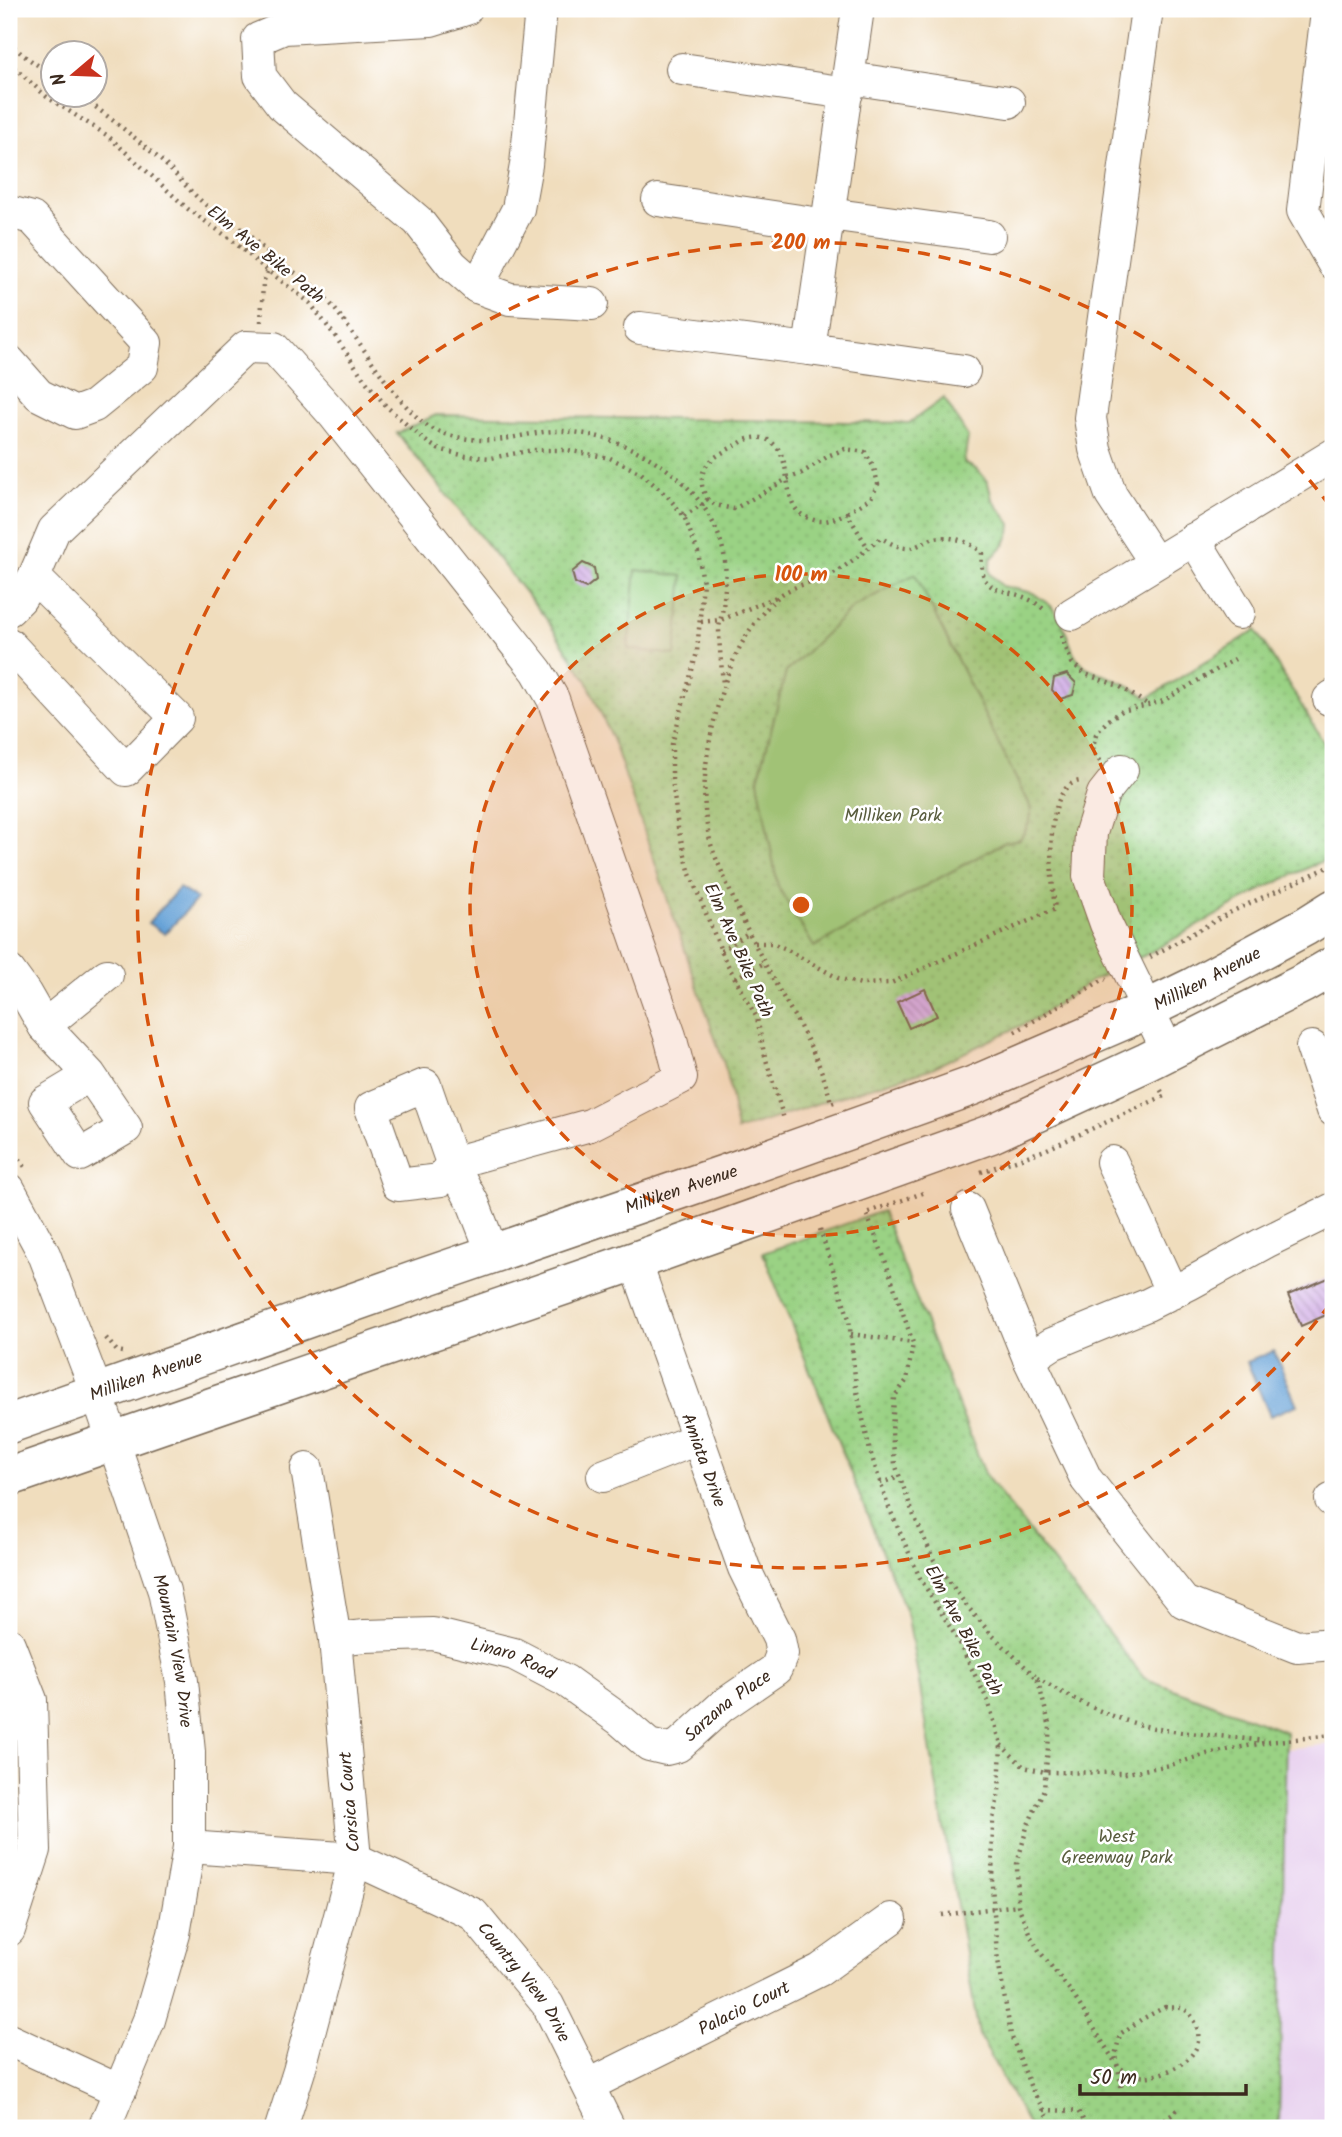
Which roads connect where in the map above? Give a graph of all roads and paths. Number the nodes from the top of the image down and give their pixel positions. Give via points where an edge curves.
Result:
1 (266, 9) edge
2 (466, 9) edge
3 (541, 9) edge
4 (858, 9) edge
5 (1147, 9) edge
6 (1333, 9) edge
7 (258, 39) junction
8 (9, 42) edge
9 (9, 63) edge
10 (38, 65) edge
11 (682, 69) dead end
12 (848, 85) junction
13 (1009, 102) dead end
14 (1315, 105) junction
15 (97, 108) edge
16 (1333, 135) edge
17 (658, 200) dead end
18 (9, 212) edge
19 (828, 220) junction
20 (989, 236) dead end
21 (273, 257) junction
22 (1333, 263) edge
23 (268, 271) junction
24 (477, 286) junction
25 (592, 304) dead end
26 (640, 328) dead end
27 (260, 348) junction
28 (809, 349) junction
29 (11, 368) edge
30 (964, 371) dead end
31 (1333, 455) edge
32 (787, 479) junction
33 (705, 502) junction
34 (847, 513) junction
35 (684, 516) junction
36 (1194, 539) junction
37 (868, 548) junction
38 (1155, 562) junction
39 (34, 577) junction
40 (780, 595) junction
41 (9, 610) edge
42 (1240, 612) dead end
43 (721, 620) junction
44 (1060, 620) junction
45 (701, 622) junction
46 (9, 644) edge
47 (1236, 659) dead end
48 (723, 687) junction
49 (1147, 704) junction
50 (1114, 768) joint
51 (1086, 781) dead end
52 (1333, 865) edge
53 (1333, 909) edge
54 (748, 933) junction
55 (755, 943) junction
56 (721, 951) junction
57 (764, 963) junction
58 (1333, 966) edge
59 (9, 971) edge
60 (1128, 971) junction
61 (107, 975) dead end
62 (735, 978) junction
63 (1147, 1009) junction
64 (44, 1026) junction
65 (1009, 1036) dead end
66 (1312, 1048) dead end
67 (1168, 1051) junction
68 (90, 1075) dead end
69 (842, 1100) dead end
70 (831, 1103) junction
71 (819, 1107) dead end
72 (1333, 1110) edge
73 (796, 1115) dead end
74 (784, 1119) junction
75 (773, 1123) dead end
76 (9, 1141) edge
77 (1112, 1162) dead end
78 (19, 1182) edge
79 (968, 1209) dead end
80 (1333, 1209) edge
81 (866, 1213) dead end
82 (820, 1230) dead end
83 (493, 1254) junction
84 (635, 1261) junction
85 (1172, 1293) junction
86 (850, 1334) junction
87 (104, 1336) dead end
88 (913, 1343) junction
89 (132, 1353) dead end
90 (1029, 1359) junction
91 (97, 1394) junction
92 (9, 1424) edge
93 (696, 1439) junction
94 (113, 1441) junction
95 (307, 1469) dead end
96 (603, 1476) dead end
97 (9, 1477) edge
98 (900, 1477) junction
99 (880, 1483) junction
100 (335, 1639) junction
101 (9, 1644) edge
102 (1333, 1644) edge
103 (782, 1654) joint
104 (1037, 1678) junction
105 (1333, 1735) edge
106 (1268, 1742) junction
107 (1000, 1744) junction
108 (666, 1749) joint
109 (1045, 1772) junction
110 (189, 1847) junction
111 (355, 1859) junction
112 (1018, 1905) junction
113 (994, 1908) junction
114 (942, 1915) dead end
115 (891, 1919) dead end
116 (9, 1930) edge
117 (9, 2040) edge
118 (1118, 2067) junction
119 (589, 2085) junction
120 (120, 2091) junction
121 (1122, 2091) dead end
122 (1178, 2109) dead end
123 (1044, 2110) junction
124 (104, 2128) edge
125 (281, 2128) edge
126 (609, 2128) edge
127 (1054, 2128) edge
128 (1088, 2128) edge
129 (1102, 2128) edge

1 - 7 street
2 - 7 street via 431,20 284,29
3 - 24 street via 526,165 517,209
4 - 12 street
5 - 38 street via 1090,418 1111,495
6 - 14 street via 1327,12
7 - 24 street via 260,76 282,105 418,221 452,265
8 - 10 path
9 - 23 path, Elm Ave Bike Path via 47,97 108,136 188,209
11 - 12 street
12 - 13 street
12 - 19 street
14 - 16 street
14 - 22 street via 1303,211
15 - 21 path via 214,212
17 - 19 street
18 - 29 street via 32,218 146,343 142,367 94,406 75,413 38,395
19 - 20 street
19 - 28 street
21 - 23 path
21 - 33 path via 321,293 422,422 468,438 496,440 562,431 593,436 630,447
23 - 27 path via 263,283
23 - 35 path, Elm Ave Bike Path via 310,303 386,406 438,449 491,458 533,450 566,450 610,458 641,473
24 - 25 street via 510,299
26 - 28 street
27 - 39 street via 246,347 54,530
27 - 83 street via 274,348 334,415 537,671 553,699 681,1078 590,1125 452,1163
28 - 30 street
31 - 36 street
32 - 33 path via 734,509
32 - 33 path via 783,455 773,443 760,437 745,439 711,460 704,470
32 - 34 path via 792,505 800,514 817,522
32 - 34 path via 845,449 865,452 878,484 871,498
33 - 35 path
33 - 43 path via 724,556
34 - 37 path
35 - 45 path, Elm Ave Bike Path via 703,582
36 - 38 street
36 - 42 street
37 - 40 path via 846,567
37 - 44 path via 881,538 909,548 934,538 976,546 982,553 985,581 996,591 1032,600
38 - 44 street
39 - 41 street
39 - 46 street via 177,718 126,770
40 - 43 path
40 - 48 path via 746,635
43 - 45 path
43 - 48 path
44 - 49 path via 1072,663
45 - 56 path, Elm Ave Bike Path via 672,744 672,779 690,874
47 - 49 path via 1161,702
48 - 54 path via 706,755 705,807 711,845
49 - 50 path via 1122,711 1096,734 1094,757
50 - 60 street via 1091,833 1089,876
51 - 55 path via 1065,788 1051,833 1055,909 891,982 850,981 772,943
52 - 60 path via 1233,911
53 - 63 main road, Milliken Avenue
54 - 55 path
54 - 56 path
55 - 57 path
56 - 62 path, Elm Ave Bike Path
57 - 62 path
57 - 70 path via 810,1042
58 - 67 main road
59 - 64 street
60 - 63 street
60 - 65 path via 1109,982 1104,979
61 - 64 street
62 - 74 path, Elm Ave Bike Path via 757,1018
63 - 67 street
63 - 83 main road, Milliken Avenue via 972,1086
64 - 68 street
66 - 72 street
67 - 84 main road via 991,1134
69 - 70 path
70 - 71 path
73 - 74 path
74 - 75 path
76 - 78 path
77 - 85 street
78 - 91 street, Mountain View Drive
79 - 90 street
80 - 85 street
81 - 88 path
82 - 86 path, Elm Ave Bike Path
83 - 91 main road, Milliken Avenue
84 - 93 street, Amiata Drive
84 - 94 main road
85 - 90 street via 1052,1344
86 - 88 path
86 - 99 path, Elm Ave Bike Path via 856,1387
87 - 89 path via 117,1351
88 - 98 path via 907,1380 894,1397 892,1432
90 - 102 street via 1086,1479 1184,1602 1297,1647
91 - 92 main road, Milliken Avenue
91 - 94 street, Mountain View Drive
93 - 96 street
93 - 103 street, Amiata Drive
94 - 97 main road
94 - 110 street, Mountain View Drive via 164,1591 182,1681 189,1752
95 - 100 street, Corsica Court
98 - 99 path
98 - 104 path via 934,1560 966,1605
99 - 107 path, Elm Ave Bike Path via 920,1578 988,1701
100 - 108 street, Linaro Road via 433,1634 514,1654 566,1681 620,1718 649,1745
100 - 111 street, Corsica Court
101 - 116 street via 31,1700 35,1850
103 - 108 street, Sarzana Place via 776,1669 722,1706 678,1746
104 - 106 path via 1088,1706 1128,1720 1170,1731
104 - 109 path via 1050,1727
105 - 106 path
106 - 109 path via 1126,1773
107 - 109 path via 1024,1767
107 - 113 path, Elm Ave Bike Path via 999,1793 993,1819
109 - 112 path via 1044,1789 1017,1864
110 - 111 street, Country View Drive
110 - 120 street, Mountain View Drive via 174,1934 149,2020
111 - 119 street, Country View Drive via 473,1914 548,2005
111 - 125 street, Corsica Court
112 - 113 path
112 - 118 path via 1040,1952
113 - 114 path
113 - 123 path, Elm Ave Bike Path via 1011,2035
115 - 119 street, Palacio Court via 820,1970
117 - 120 street
118 - 118 path via 1148,2077 1183,2062 1196,2049 1199,2034 1193,2016 1182,2008 1165,2007 1131,2026 1120,2034 1115,2056
118 - 121 path
119 - 126 street, Country View Drive
120 - 124 street, Mountain View Drive
122 - 129 path via 1153,2122
123 - 127 path, Elm Ave Bike Path
123 - 128 path via 1079,2111

